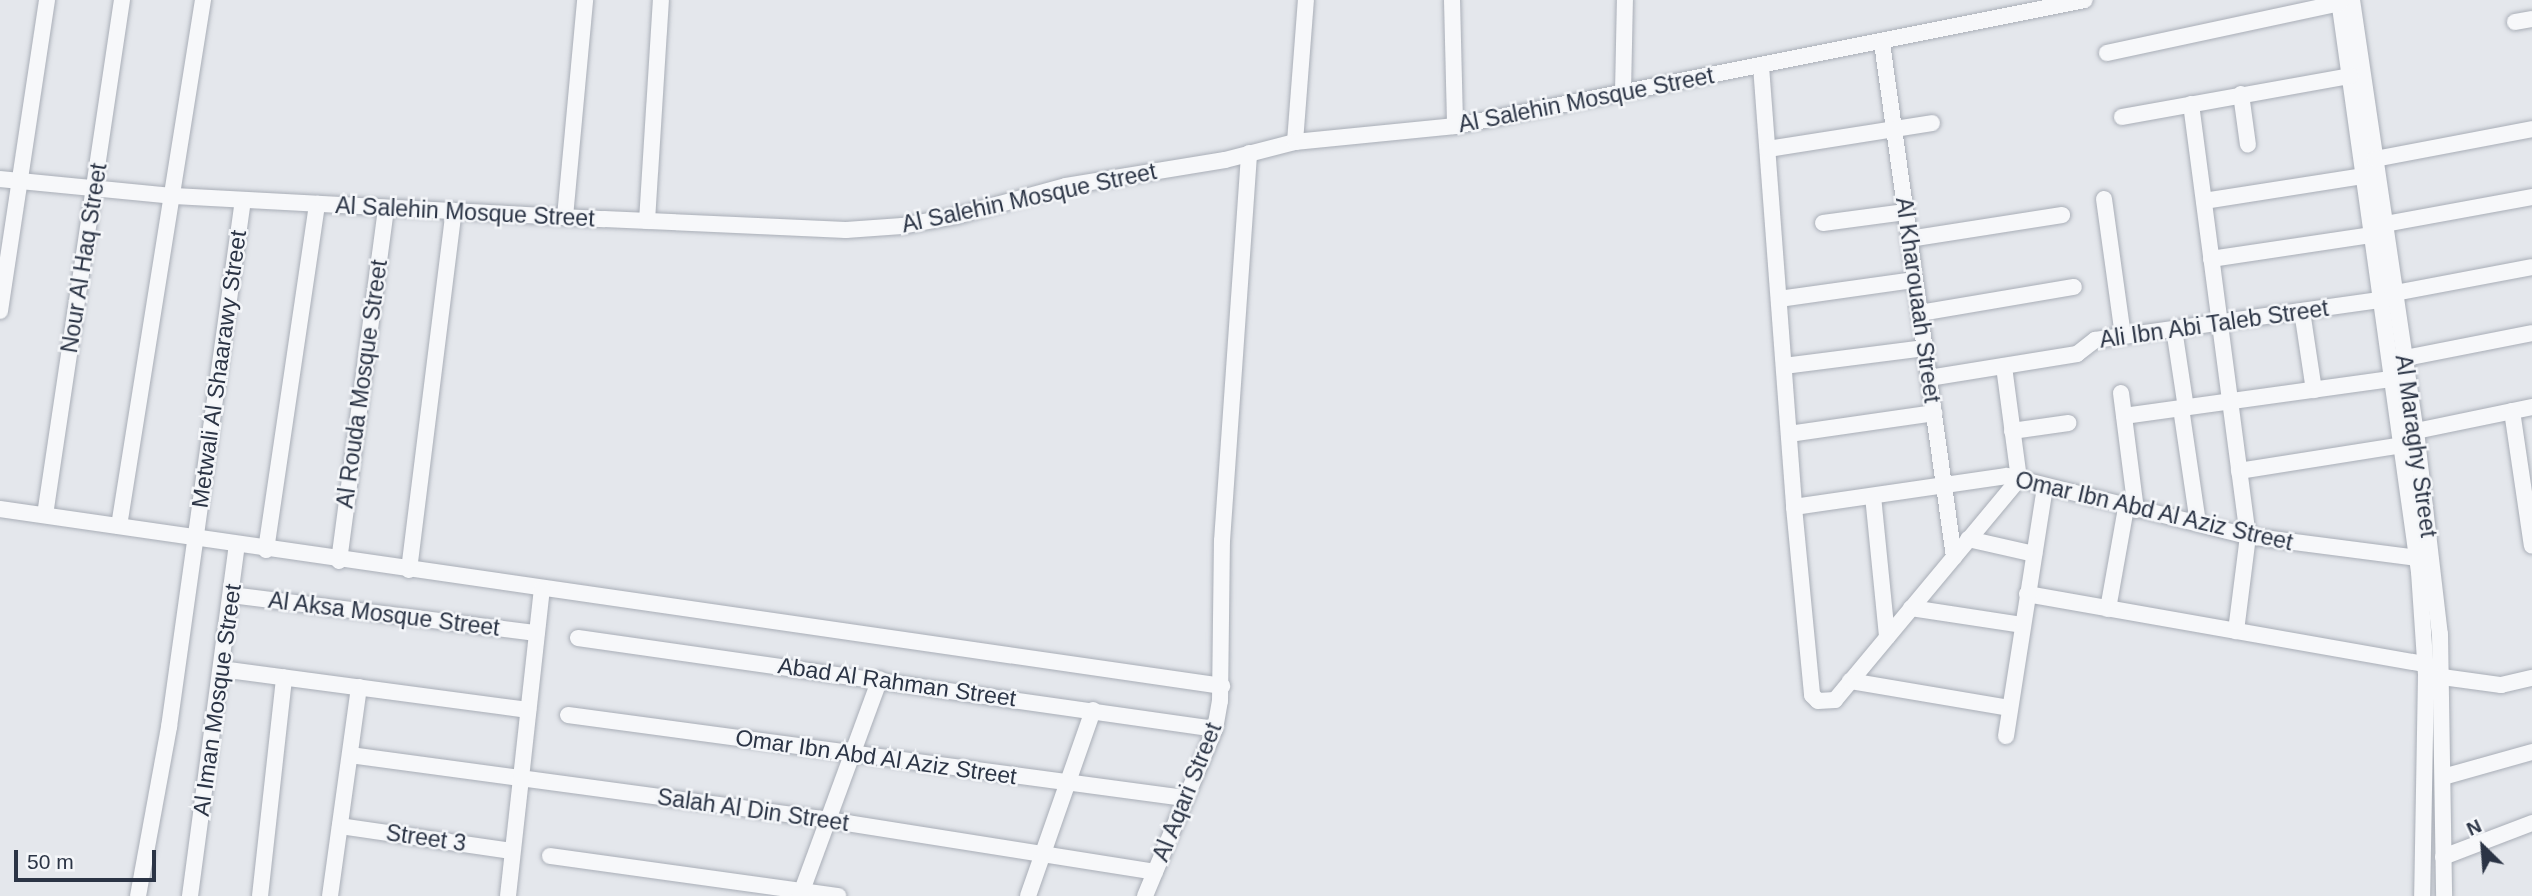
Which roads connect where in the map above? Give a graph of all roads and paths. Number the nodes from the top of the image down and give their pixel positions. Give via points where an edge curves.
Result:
1 (47, 0) edge
2 (122, 0) edge
3 (203, 0) edge
4 (585, 0) edge
5 (661, 0) edge
6 (1306, 0) edge
7 (1452, 0) edge
8 (1625, 0) edge
9 (2085, 0) edge
10 (2344, 1) edge
11 (2532, 19) edge
12 (2515, 22) dead end
13 (1882, 43) junction
14 (2107, 53) dead end
15 (1761, 66) junction
16 (2350, 76) junction
17 (1623, 92) junction
18 (2241, 94) junction
19 (2191, 104) junction
20 (2122, 117) dead end
21 (1932, 123) dead end
22 (1455, 126) junction
23 (1894, 129) junction
24 (2532, 129) edge
25 (1294, 142) junction
26 (2248, 145) dead end
27 (1768, 149) junction
28 (1249, 153) junction
29 (2375, 159) junction
30 (2364, 176) junction
31 (0, 179) edge
32 (20, 180) junction
33 (94, 190) junction
34 (174, 196) junction
35 (2532, 197) edge
36 (2104, 199) dead end
37 (243, 201) junction
38 (2204, 201) junction
39 (317, 204) junction
40 (386, 208) junction
41 (454, 211) junction
42 (1905, 212) junction
43 (2062, 215) dead end
44 (565, 217) junction
45 (647, 222) junction
46 (1823, 223) dead end
47 (2385, 224) junction
48 (2372, 235) junction
49 (1909, 239) junction
50 (2211, 259) junction
51 (2532, 267) edge
52 (1915, 280) junction
53 (2074, 287) dead end
54 (2388, 296) junction
55 (1779, 299) junction
56 (0, 311) edge
57 (2302, 311) junction
58 (1920, 313) junction
59 (2220, 323) junction
60 (2174, 329) junction
61 (2532, 333) edge
62 (2123, 336) junction
63 (1925, 348) junction
64 (2405, 358) junction
65 (1784, 366) junction
66 (2004, 366) junction
67 (1929, 378) junction
68 (2392, 379) junction
69 (2314, 390) junction
70 (2122, 393) dead end
71 (2230, 401) junction
72 (2532, 407) edge
73 (2183, 408) junction
74 (2512, 411) junction
75 (1934, 413) junction
76 (2124, 416) junction
77 (2068, 423) dead end
78 (2012, 431) junction
79 (1788, 434) junction
80 (2412, 440) junction
81 (2239, 471) junction
82 (2019, 479) junction
83 (1944, 484) junction
84 (2045, 487) junction
85 (1873, 496) junction
86 (2529, 497) edge
87 (1794, 507) junction
88 (0, 509) edge
89 (2131, 509) junction
90 (45, 515) junction
91 (2198, 523) junction
92 (119, 526) junction
93 (2248, 536) junction
94 (195, 538) junction
95 (1968, 539) junction
96 (237, 545) junction
97 (2532, 546) edge
98 (265, 550) junction
99 (2034, 554) junction
100 (1954, 557) junction
101 (2424, 559) junction
102 (339, 561) junction
103 (409, 570) junction
104 (542, 589) junction
105 (2027, 594) junction
106 (231, 595) junction
107 (1911, 608) junction
108 (2108, 609) junction
109 (2022, 625) junction
110 (2236, 631) junction
111 (537, 633) junction
112 (1887, 637) junction
113 (578, 638) dead end
114 (221, 669) junction
115 (2426, 669) junction
116 (284, 677) junction
117 (2443, 678) junction
118 (2532, 678) edge
119 (880, 679) junction
120 (1850, 681) junction
121 (1222, 686) junction
122 (359, 687) junction
123 (2010, 708) junction
124 (528, 710) junction
125 (1093, 710) junction
126 (568, 715) dead end
127 (1215, 729) junction
128 (2006, 736) dead end
129 (2532, 752) edge
130 (852, 753) junction
131 (350, 755) junction
132 (2442, 777) junction
133 (521, 778) junction
134 (1067, 782) junction
135 (1184, 798) junction
136 (828, 820) junction
137 (2532, 823) edge
138 (340, 826) junction
139 (512, 850) junction
140 (1043, 853) junction
141 (550, 856) dead end
142 (2443, 857) junction
143 (1155, 872) junction
144 (801, 893) edge
145 (333, 895) edge
146 (138, 896) edge
147 (190, 896) edge
148 (260, 896) edge
149 (508, 896) edge
150 (838, 896) edge
151 (1028, 896) edge
152 (1145, 896) edge
153 (2423, 896) edge
154 (2444, 896) edge

1 - 32 street
2 - 33 street, Nour Al Haq Street
3 - 34 street
4 - 44 street
5 - 45 street
6 - 25 street
7 - 22 street
8 - 17 street
9 - 13 street, Al Salehin Mosque Street
10 - 14 street
10 - 16 street, Al Maraghy Street
10 - 29 street, Al Maraghy Street
11 - 12 street
13 - 15 street, Al Salehin Mosque Street
13 - 23 street, Al Kharouaah Street
15 - 17 street, Al Salehin Mosque Street
15 - 27 street
16 - 18 street
16 - 30 street, Al Maraghy Street
17 - 22 street, Al Salehin Mosque Street
18 - 19 street
18 - 26 street
19 - 20 street
19 - 38 street
21 - 23 street
22 - 25 street, Al Salehin Mosque Street
23 - 27 street
23 - 42 street, Al Kharouaah Street
24 - 29 street
25 - 28 street, Al Salehin Mosque Street
27 - 55 street
28 - 45 street, Al Salehin Mosque Street via 1066,186 902,226 846,230
28 - 121 street, Al Aqari Street via 1222,541
29 - 47 street, Al Maraghy Street
30 - 38 street
30 - 48 street, Al Maraghy Street
31 - 32 street, Al Salehin Mosque Street
32 - 33 street, Al Salehin Mosque Street
32 - 56 street
33 - 34 street, Al Salehin Mosque Street
33 - 90 street, Nour Al Haq Street
34 - 37 street, Al Salehin Mosque Street
34 - 92 street
35 - 47 street
36 - 62 street
37 - 39 street, Al Salehin Mosque Street
37 - 94 street, Metwali Al Shaarawy Street
38 - 50 street
39 - 40 street, Al Salehin Mosque Street
39 - 98 street
40 - 41 street, Al Salehin Mosque Street
40 - 102 street, Al Rouda Mosque Street
41 - 44 street, Al Salehin Mosque Street
41 - 103 street
42 - 46 street
42 - 49 street, Al Kharouaah Street
43 - 49 street
44 - 45 street, Al Salehin Mosque Street
47 - 54 street, Al Maraghy Street
48 - 50 street
48 - 54 street, Al Maraghy Street
49 - 52 street, Al Kharouaah Street
50 - 59 street
51 - 54 street, Ali Ibn Abi Taleb Street
52 - 55 street
52 - 58 street, Al Kharouaah Street
53 - 58 street
54 - 57 street, Ali Ibn Abi Taleb Street
54 - 64 street, Al Maraghy Street
54 - 68 street, Al Maraghy Street
55 - 65 street
57 - 59 street, Ali Ibn Abi Taleb Street
57 - 69 street
58 - 63 street, Al Kharouaah Street
59 - 60 street, Ali Ibn Abi Taleb Street
59 - 71 street
60 - 62 street, Ali Ibn Abi Taleb Street
60 - 73 street
61 - 64 street
62 - 66 street, Ali Ibn Abi Taleb Street via 2089,341 2077,354
63 - 65 street
63 - 67 street, Al Kharouaah Street
64 - 80 street, Al Maraghy Street
65 - 79 street
66 - 67 street, Ali Ibn Abi Taleb Street
66 - 78 street
67 - 75 street, Al Kharouaah Street
68 - 69 street
68 - 80 street, Al Maraghy Street
69 - 71 street
70 - 76 street
71 - 73 street
71 - 81 street
72 - 74 street
73 - 76 street
73 - 91 street
74 - 80 street
74 - 86 street
75 - 79 street
75 - 83 street, Al Kharouaah Street
76 - 89 street
77 - 78 street
78 - 82 street
79 - 87 street
80 - 81 street
80 - 101 street, Al Maraghy Street
81 - 93 street
82 - 83 street, Omar Ibn Abd Al Aziz Street via 1994,476
82 - 84 street, Omar Ibn Abd Al Aziz Street
82 - 95 street
83 - 85 street, Omar Ibn Abd Al Aziz Street
83 - 100 street, Al Kharouaah Street
84 - 89 street, Omar Ibn Abd Al Aziz Street
84 - 99 street
85 - 87 street, Omar Ibn Abd Al Aziz Street
85 - 112 street
86 - 97 street
87 - 120 street via 1812,695 1826,702 1835,700
88 - 90 street
89 - 91 street, Omar Ibn Abd Al Aziz Street
89 - 108 street
90 - 92 street
91 - 93 street, Omar Ibn Abd Al Aziz Street
92 - 94 street
93 - 101 street, Omar Ibn Abd Al Aziz Street
93 - 110 street
94 - 96 street
94 - 146 street, Metwali Al Shaarawy Street via 169,727
95 - 99 street
95 - 100 street
96 - 98 street
96 - 106 street, Al Iman Mosque Street
98 - 102 street
99 - 105 street
100 - 107 street
101 - 115 street, Al Maraghy Street
101 - 117 street, Al Maraghy Street
102 - 103 street
103 - 104 street
104 - 111 street
104 - 121 street
105 - 108 street
105 - 109 street
106 - 111 street, Al Aksa Mosque Street
106 - 114 street, Al Iman Mosque Street
107 - 109 street
107 - 112 street
108 - 110 street
109 - 123 street
110 - 115 street
111 - 124 street
112 - 120 street
113 - 119 street, Abad Al Rahman Street
114 - 116 street
114 - 147 street, Al Iman Mosque Street
115 - 117 street
115 - 153 street, Al Maraghy Street
116 - 122 street
116 - 148 street
117 - 118 street via 2501,685
117 - 132 street, Al Maraghy Street
119 - 125 street, Abad Al Rahman Street
119 - 130 street
120 - 123 street
121 - 127 street, Al Aqari Street
122 - 124 street
122 - 131 street
123 - 128 street
124 - 133 street
125 - 127 street, Abad Al Rahman Street
125 - 134 street
126 - 130 street, Omar Ibn Abd Al Aziz Street
127 - 135 street, Al Aqari Street
129 - 132 street
130 - 134 street, Omar Ibn Abd Al Aziz Street
130 - 136 street
131 - 133 street, Salah Al Din Street
131 - 138 street
132 - 142 street, Al Maraghy Street
133 - 136 street, Salah Al Din Street
133 - 139 street
134 - 135 street, Omar Ibn Abd Al Aziz Street
134 - 140 street
135 - 143 street, Al Aqari Street
136 - 140 street, Salah Al Din Street
136 - 144 street
137 - 142 street
138 - 139 street, Street 3
138 - 145 street
139 - 149 street
140 - 143 street, Salah Al Din Street
140 - 151 street
141 - 144 street
142 - 154 street, Al Maraghy Street
143 - 152 street, Al Aqari Street
144 - 150 street

